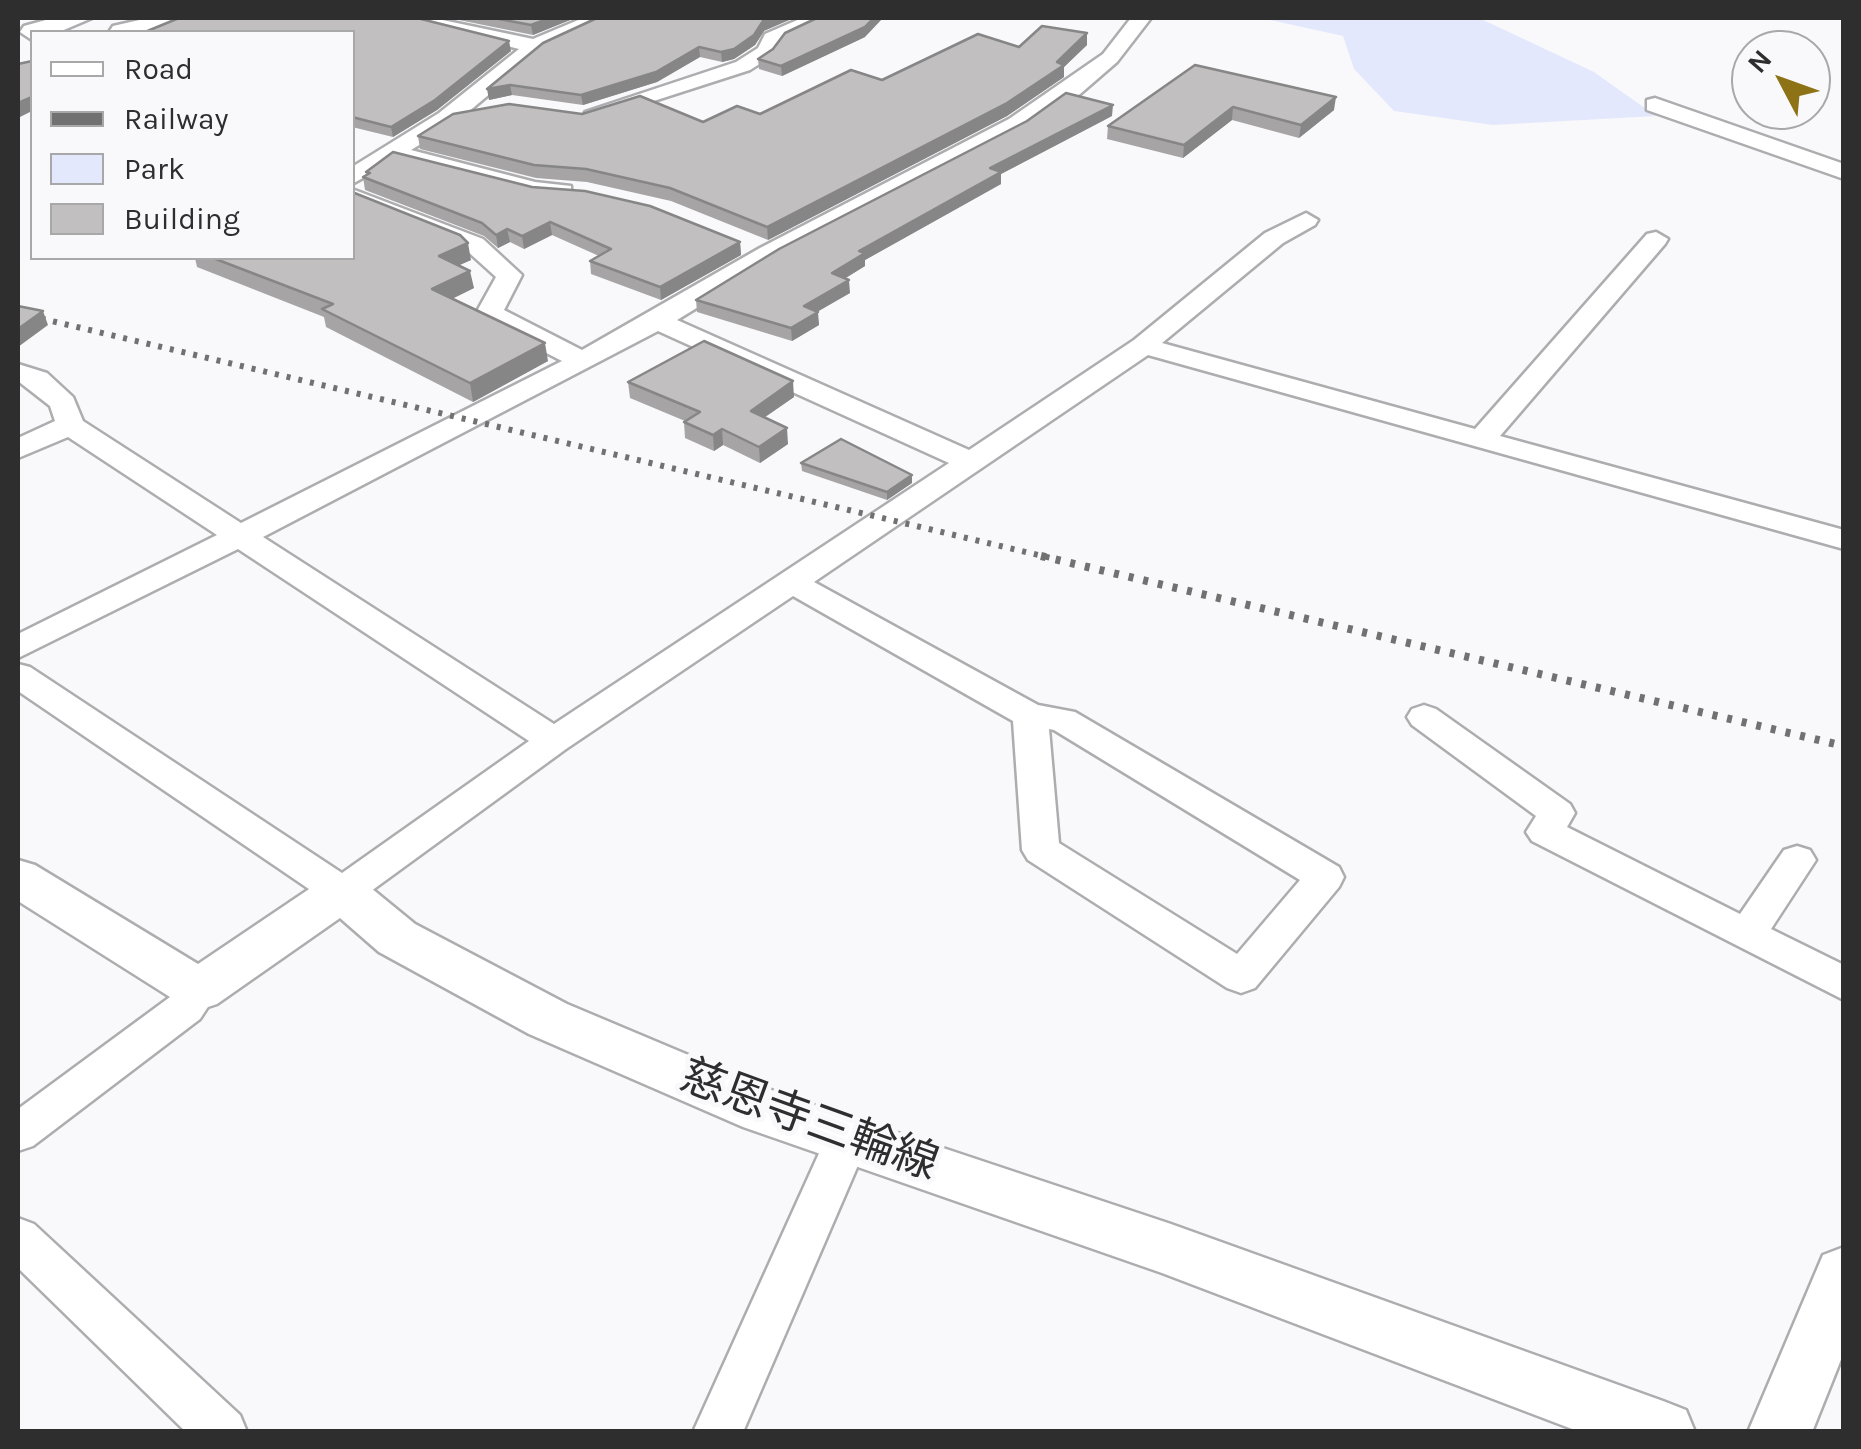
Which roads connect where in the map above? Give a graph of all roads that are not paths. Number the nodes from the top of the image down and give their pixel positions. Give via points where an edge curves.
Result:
1 (79, 18) edge
2 (177, 18) edge
3 (408, 18) edge
4 (599, 18) edge
5 (818, 18) edge
6 (1141, 18) edge
7 (40, 30) edge
8 (130, 30) edge
9 (536, 46) junction
10 (1655, 104) dead end
11 (495, 109) edge
12 (579, 116) edge
13 (447, 118) junction
14 (395, 152) junction
15 (1844, 172) edge
16 (355, 175) edge
17 (587, 193) edge
18 (355, 197) edge
19 (1306, 220) dead end
20 (732, 239) edge
21 (1656, 240) dead end
22 (768, 253) junction
23 (657, 321) junction
24 (1144, 346) junction
25 (579, 359) junction
26 (18, 372) edge
27 (70, 424) junction
28 (1480, 440) junction
29 (18, 449) edge
30 (970, 462) junction
31 (236, 536) junction
32 (1844, 540) edge
33 (792, 583) junction
34 (18, 647) edge
35 (18, 674) edge
36 (1030, 715) junction
37 (1424, 717) dead end
38 (554, 740) junction
39 (1797, 860) dead end
40 (18, 878) edge
41 (342, 892) junction
42 (1747, 935) junction
43 (1844, 984) edge
44 (199, 990) junction
45 (18, 1133) edge
46 (846, 1142) junction
47 (18, 1238) edge
48 (1844, 1274) edge
49 (222, 1432) edge
50 (718, 1432) edge
51 (1663, 1432) edge
52 (1780, 1432) edge

1 - 7 main road
2 - 8 main road
3 - 9 street
4 - 9 street
5 - 12 street via 772,38 765,52 743,66
6 - 22 street via 1110,58 1072,90
9 - 13 street
10 - 15 street
11 - 13 street
13 - 14 street
14 - 16 street
14 - 17 street via 535,188
18 - 25 street via 474,244 509,274 489,313
19 - 24 street via 1274,238
20 - 22 street
21 - 28 street
22 - 23 street
23 - 25 street
23 - 30 street
24 - 28 street
24 - 30 street
25 - 31 street via 472,420
26 - 27 street via 63,404
27 - 29 street
27 - 31 street
28 - 32 street
30 - 33 street
31 - 34 street
31 - 38 street
33 - 36 street
33 - 38 street
35 - 41 street
36 - 36 street via 1042,850 1241,977 1325,877 1064,720
37 - 42 street via 1556,814 1545,832
38 - 41 street
39 - 42 street
40 - 44 main road
41 - 44 main road
41 - 46 main road, 慈恩寺三輪線 via 397,938 548,1019
42 - 43 street
44 - 45 street via 185,1008
46 - 50 street
46 - 51 main road, 慈恩寺三輪線 via 1171,1250
47 - 49 street
48 - 52 main road

